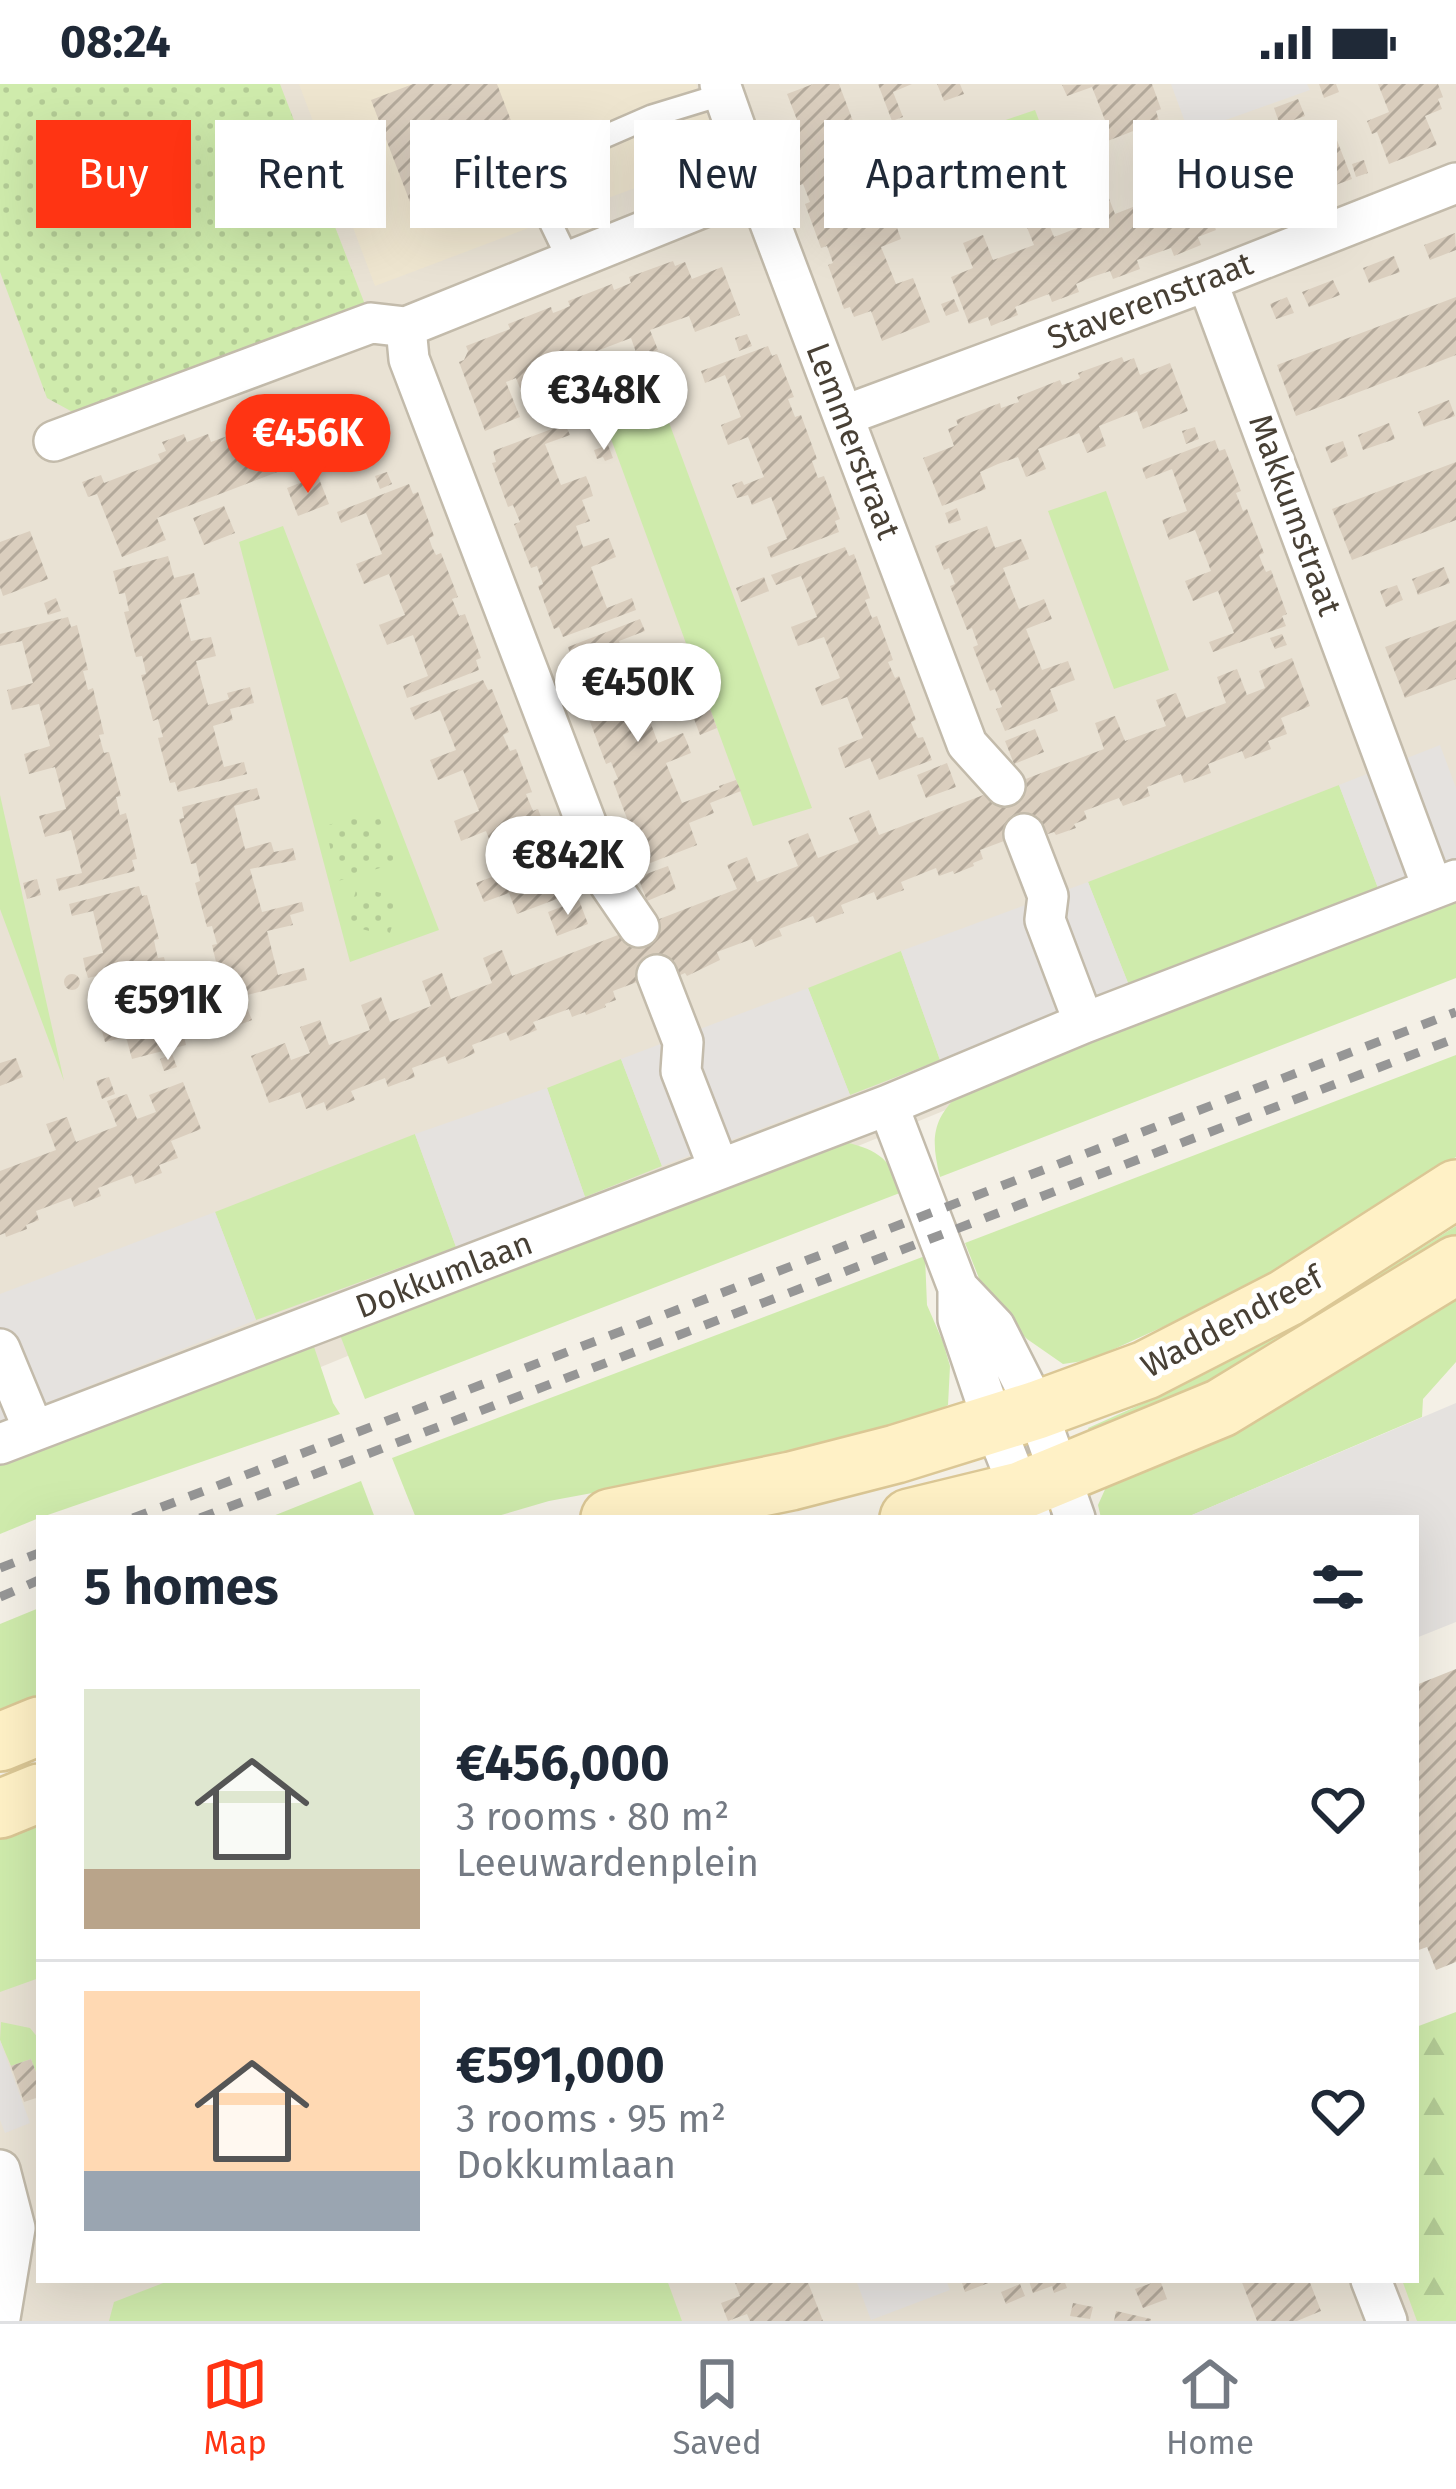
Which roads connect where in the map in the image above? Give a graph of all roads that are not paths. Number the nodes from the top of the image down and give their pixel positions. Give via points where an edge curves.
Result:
1 (722, 89) edge
2 (733, 120) edge
3 (1456, 184) edge
4 (651, 228) edge
5 (772, 228) edge
6 (568, 261) junction
7 (1207, 281) junction
8 (406, 327) junction
9 (843, 416) junction
10 (54, 441) dead end
11 (1382, 748) joint
12 (1005, 786) dead end
13 (1024, 834) dead end
14 (1445, 885) edge
15 (639, 927) dead end
16 (657, 975) dead end
17 (1084, 1023) junction
18 (888, 1105) junction
19 (719, 1168) junction
20 (1456, 1189) edge
21 (1456, 1265) edge
22 (0, 1349) edge
23 (1015, 1416) junction
24 (17, 1438) edge
25 (1047, 1500) edge
26 (625, 1515) edge
27 (932, 1515) edge
28 (36, 1727) edge
29 (0, 1742) edge
30 (36, 1793) edge
31 (0, 1809) edge
32 (0, 2170) edge
33 (1372, 2283) edge
34 (0, 2318) edge
35 (1387, 2321) edge

1 - 2 street, Lemmerstraat
1 - 6 lane via 560,155 541,193
3 - 7 street, Staverenstraat
4 - 6 street
5 - 9 street, Lemmerstraat
6 - 8 street
7 - 9 street, Staverenstraat
7 - 11 street, Makkumstraat
8 - 10 street via 371,323
8 - 15 street via 409,358 609,883
9 - 12 street, Lemmerstraat via 967,744
11 - 14 street, Dokkumlaan
13 - 17 street via 1048,896 1045,920
14 - 17 street, Dokkumlaan
16 - 19 street via 683,1042 681,1070
17 - 18 street, Dokkumlaan
18 - 19 street, Dokkumlaan
18 - 23 street via 958,1288 995,1328
19 - 24 street, Dokkumlaan
20 - 23 main road, Waddendreef via 1286,1298 1146,1370
21 - 25 main road, Waddendreef via 1221,1408
22 - 24 street
23 - 25 street
23 - 26 main road, Waddendreef via 791,1481
25 - 27 main road, Waddendreef
28 - 29 main road
30 - 31 main road
32 - 34 street via 15,2228
33 - 35 street

